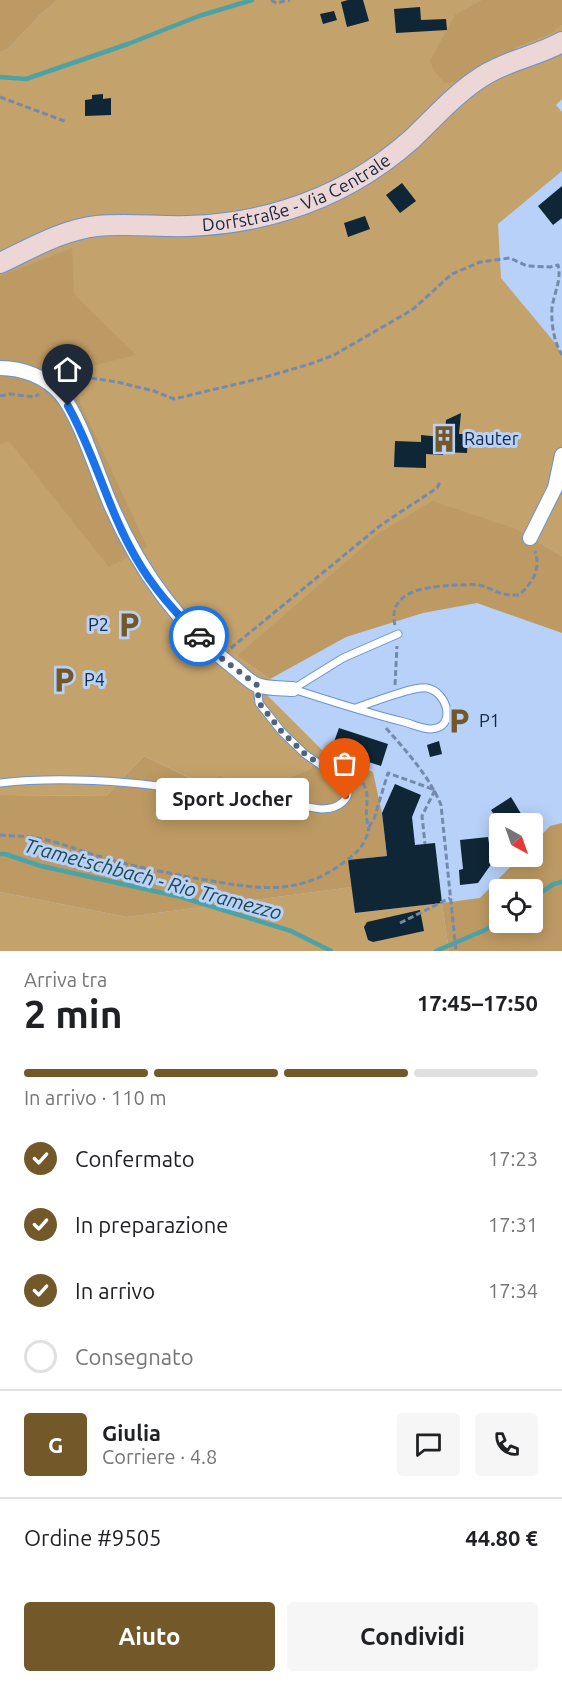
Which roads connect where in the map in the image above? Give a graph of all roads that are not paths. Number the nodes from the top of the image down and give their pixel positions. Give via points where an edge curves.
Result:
1 (562, 42) edge
2 (0, 263) edge
3 (0, 368) edge
4 (562, 455) edge
5 (530, 538) road end
6 (398, 634) road end
7 (257, 685) junction
8 (294, 689) junction
9 (356, 708) junction
10 (0, 783) edge

1 - 2 street, Dorfstraße - Via Centrale via 482,76 385,161 322,197 288,210 224,224 79,229
3 - 7 street via 37,376 62,395 136,558 165,601 220,657
4 - 5 street via 555,488
6 - 8 lane via 343,658
7 - 8 street
7 - 10 lane via 259,703 282,732 348,788 345,800 332,809 81,780
8 - 9 lane
9 - 9 lane via 427,688 443,698 447,706 445,720 430,729

